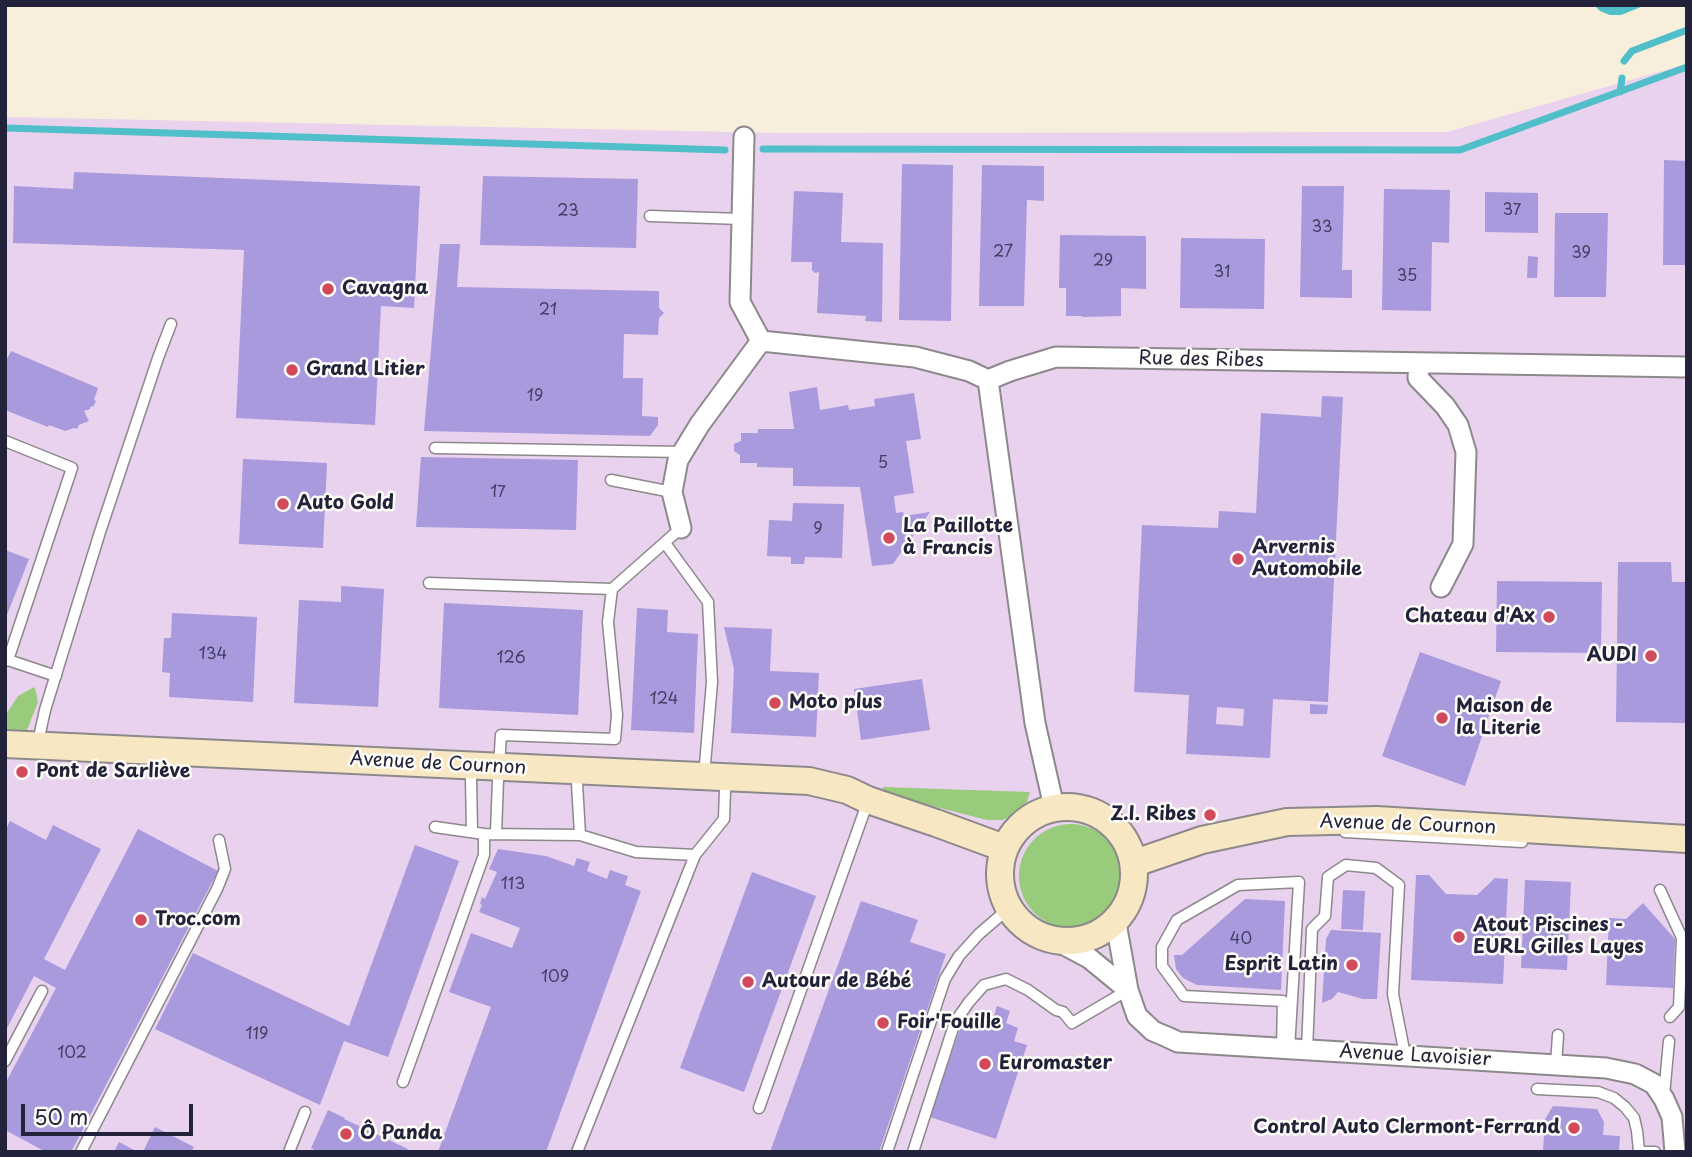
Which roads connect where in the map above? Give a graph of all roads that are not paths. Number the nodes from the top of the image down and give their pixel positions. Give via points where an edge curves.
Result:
1 (744, 137) dead end
2 (650, 216) dead end
3 (742, 219) junction
4 (171, 324) dead end
5 (761, 341) junction
6 (1419, 363) junction
7 (1687, 368) edge
8 (988, 380) junction
9 (5, 441) edge
10 (435, 448) dead end
11 (683, 452) junction
12 (611, 480) dead end
13 (672, 492) junction
14 (681, 528) joint
15 (665, 543) junction
16 (429, 583) dead end
17 (1441, 587) dead end
18 (612, 589) junction
19 (6, 660) edge
20 (55, 676) junction
21 (5, 744) edge
22 (37, 751) junction
23 (5, 755) edge
24 (498, 774) junction
25 (471, 778) junction
26 (577, 783) junction
27 (714, 784) junction
28 (868, 800) junction
29 (1054, 807) junction
30 (1287, 822) junction
31 (435, 827) dead end
32 (472, 832) junction
33 (496, 833) junction
34 (484, 834) junction
35 (580, 835) junction
36 (1687, 839) edge
37 (219, 840) dead end
38 (1534, 842) dead end
39 (1004, 848) junction
40 (695, 855) junction
41 (1135, 863) junction
42 (1660, 890) dead end
43 (1009, 909) junction
44 (1116, 923) junction
45 (1059, 942) junction
46 (42, 990) dead end
47 (1128, 990) junction
48 (1670, 1017) dead end
49 (1558, 1035) dead end
50 (1669, 1041) dead end
51 (1293, 1049) junction
52 (1405, 1055) junction
53 (5, 1061) edge
54 (1556, 1065) junction
55 (403, 1082) dead end
56 (1537, 1089) dead end
57 (1664, 1099) junction
58 (759, 1108) dead end
59 (305, 1112) dead end
60 (1639, 1151) edge
61 (81, 1152) edge
62 (289, 1152) edge
63 (577, 1152) edge
64 (887, 1152) edge
65 (913, 1152) edge
66 (1655, 1152) edge
67 (1675, 1152) edge

1 - 3 street
2 - 3 lane
3 - 5 street via 740,302
4 - 20 lane
5 - 8 street via 915,357
5 - 11 street
6 - 7 street, Rue des Ribes
6 - 8 street, Rue des Ribes via 1056,357
6 - 17 street via 1418,378 1458,425 1466,452 1463,544
8 - 29 street via 1035,723
9 - 19 lane via 72,468
10 - 11 lane
11 - 13 street
12 - 13 lane
13 - 14 street
14 - 15 lane
15 - 18 lane
15 - 27 lane via 708,602
16 - 18 lane
18 - 24 lane via 608,622 615,739 501,735
19 - 20 lane
20 - 22 lane
21 - 22 main road, Avenue de Cournon
22 - 23 main road, Avenue de Cournon
22 - 24 main road, Avenue de Cournon
22 - 25 main road, Avenue de Cournon
24 - 25 main road, Avenue de Cournon
24 - 26 main road, Avenue de Cournon
24 - 27 main road, Avenue de Cournon
24 - 33 lane
25 - 32 lane
26 - 27 main road, Avenue de Cournon
26 - 35 lane
27 - 28 main road, Avenue de Cournon
27 - 40 lane via 724,820
28 - 39 main road, Avenue de Cournon
28 - 58 lane
29 - 39 main road via 1033,814 1015,829
29 - 41 main road via 1081,807 1106,818 1125,837
30 - 36 main road, Avenue de Cournon via 1377,820
30 - 38 lane via 1351,833
30 - 41 main road, Avenue de Cournon via 1202,840
31 - 32 lane
32 - 34 lane
33 - 34 lane
33 - 35 lane
34 - 55 lane via 484,855
35 - 40 lane via 636,852
37 - 61 lane via 225,869 217,889
39 - 43 main road via 999,879
40 - 63 lane
41 - 44 main road via 1132,895
42 - 48 lane via 1682,937 1679,1007
43 - 45 main road via 1030,931
43 - 64 lane via 979,934 945,979
44 - 45 main road via 1090,938
44 - 47 street, Avenue Lavoisier
45 - 47 street, Avenue Lavoisier
46 - 53 lane
47 - 51 street, Avenue Lavoisier via 1137,1016 1153,1031 1178,1042
47 - 65 lane via 1072,1023 1063,1012 1006,979 984,985 955,1022
49 - 54 lane
50 - 57 lane
51 - 51 lane via 1299,882 1238,885 1177,920 1162,947 1162,966 1184,996 1283,1001
51 - 52 street, Avenue Lavoisier
51 - 52 lane via 1312,929 1325,916 1328,877 1346,865 1376,867 1399,885 1393,994
52 - 54 street, Avenue Lavoisier
54 - 57 street, Avenue Lavoisier via 1635,1074 1654,1084
56 - 60 lane via 1598,1092 1614,1098 1634,1118
57 - 67 street via 1672,1117
59 - 62 lane
60 - 66 lane

